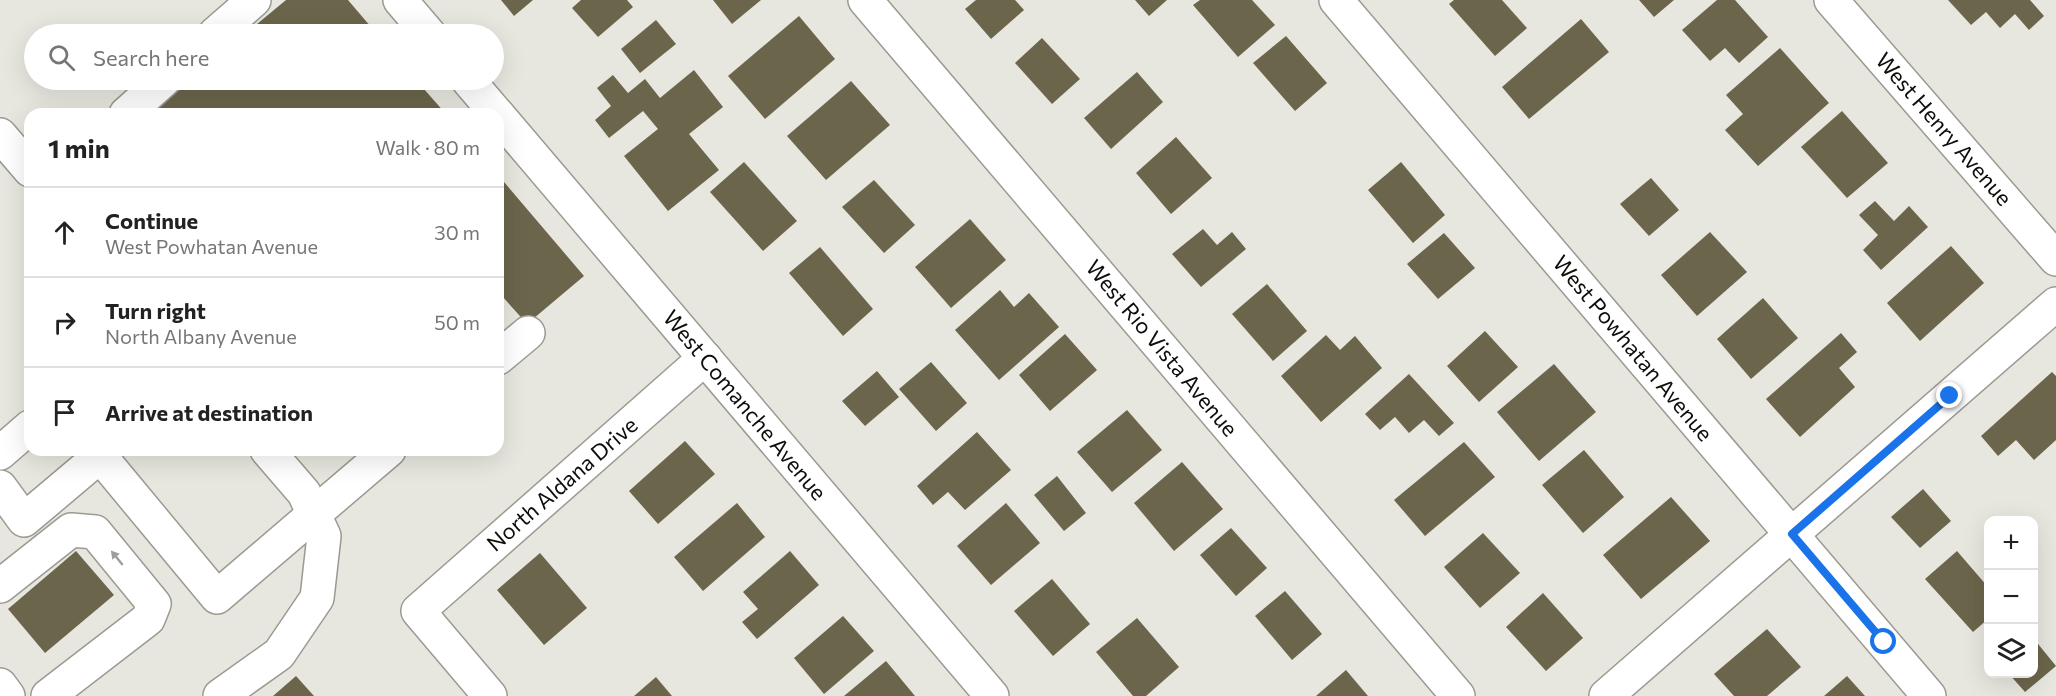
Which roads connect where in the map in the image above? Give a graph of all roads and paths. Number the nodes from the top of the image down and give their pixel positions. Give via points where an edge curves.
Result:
1 (254, 0) edge
2 (400, 0) edge
3 (865, 0) edge
4 (1336, 0) edge
5 (1832, 0) edge
6 (226, 24) edge
7 (420, 24) edge
8 (153, 90) edge
9 (476, 90) edge
10 (133, 108) edge
11 (491, 108) edge
12 (504, 123) edge
13 (0, 135) edge
14 (24, 163) edge
15 (2056, 259) edge
16 (2056, 304) edge
17 (528, 333) dead end
18 (504, 353) edge
19 (705, 358) junction
20 (24, 432) edge
21 (0, 453) edge
22 (99, 456) edge
23 (105, 456) edge
24 (272, 456) edge
25 (382, 456) edge
26 (0, 487) edge
27 (313, 514) junction
28 (1792, 534) junction
29 (0, 586) edge
30 (0, 685) edge
31 (8, 696) edge
32 (48, 696) edge
33 (220, 696) edge
34 (490, 696) edge
35 (992, 696) edge
36 (1458, 696) edge
37 (1606, 696) edge
38 (1929, 696) edge

1 - 6 street
2 - 7 street
3 - 36 street, West Rio Vista Avenue
4 - 28 street, West Powhatan Avenue
5 - 15 street, West Henry Avenue
8 - 10 street
9 - 11 street, West Comanche Avenue
12 - 19 street, West Comanche Avenue
13 - 14 street
16 - 28 street
17 - 18 street
19 - 34 street, North Aldana Drive via 418,611
19 - 35 street, West Comanche Avenue
20 - 21 street
22 - 26 street via 24,520
23 - 27 street via 217,597
24 - 27 street via 303,493
25 - 27 street
27 - 33 street via 324,536 317,598 279,654
28 - 37 street
28 - 38 street, West Powhatan Avenue
32 -> 29 street via 148,619 154,604 95,532 70,530
30 - 31 street

